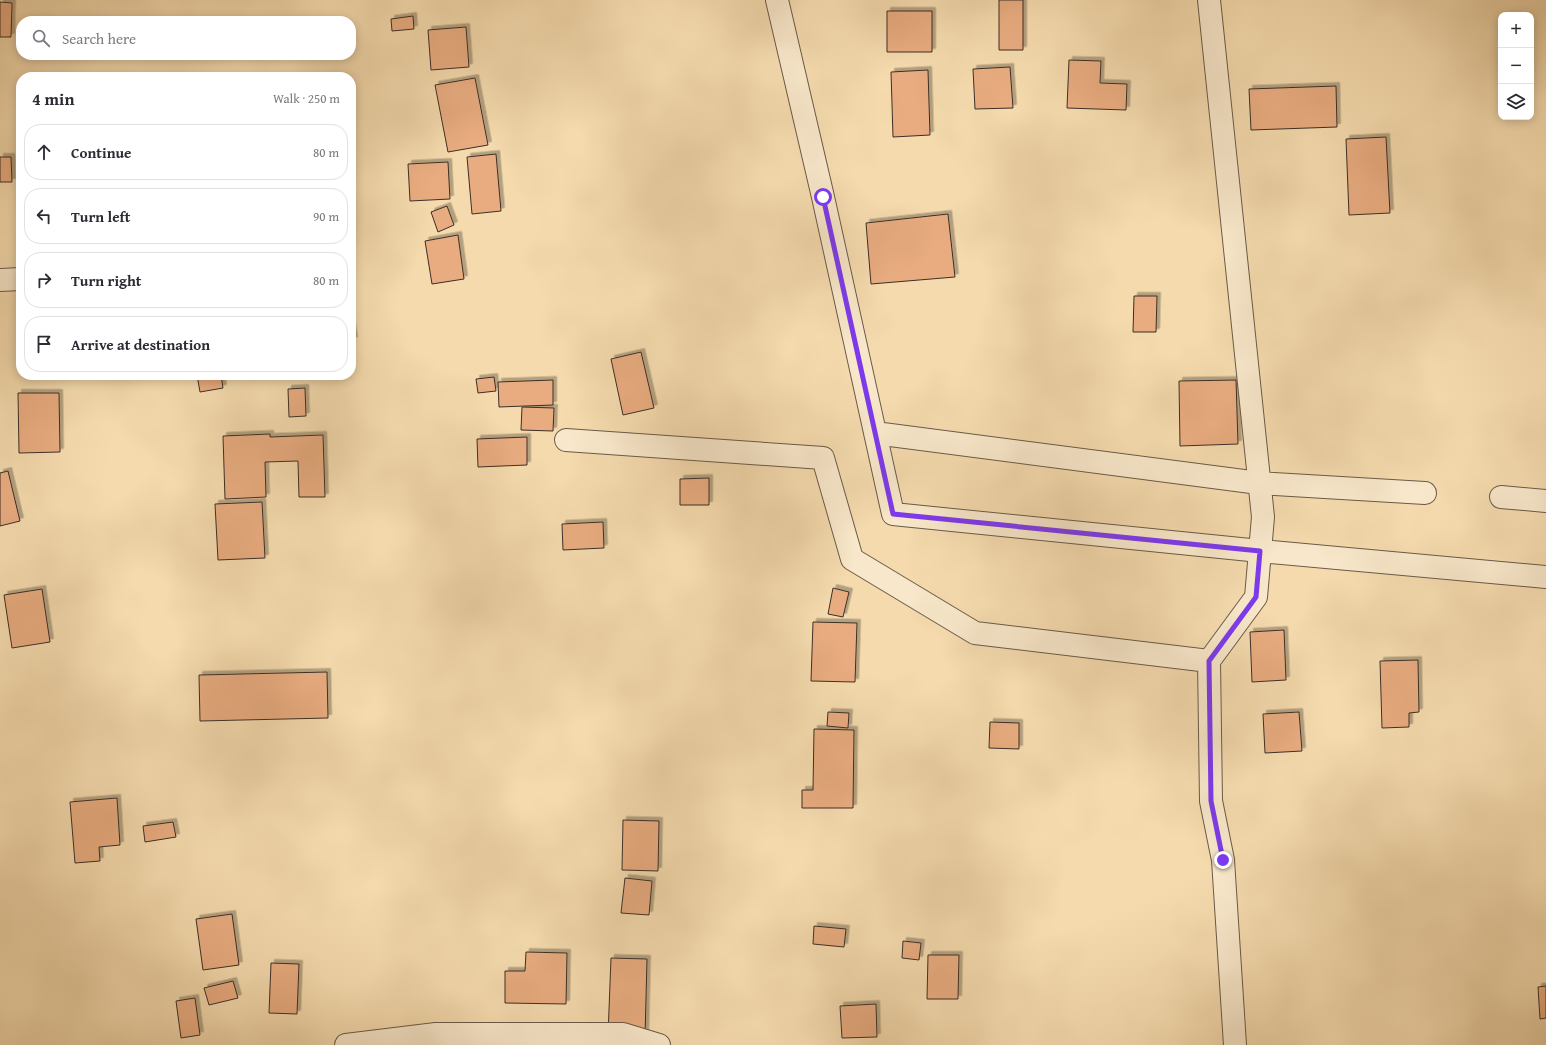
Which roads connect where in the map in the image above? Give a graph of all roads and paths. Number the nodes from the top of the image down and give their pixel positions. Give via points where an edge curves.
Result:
1 (777, 0) edge
2 (1209, 0) edge
3 (16, 279) edge
4 (0, 280) edge
5 (875, 433) junction
6 (566, 440) dead end
7 (1259, 483) junction
8 (1425, 493) dead end
9 (1501, 498) dead end
10 (1546, 501) edge
11 (1260, 551) junction
12 (1546, 577) edge
13 (1209, 661) junction
14 (346, 1045) edge
15 (658, 1045) edge
16 (1235, 1045) edge

1 - 5 street
2 - 7 street
3 - 4 street
5 - 7 street
5 - 11 street via 893,514
6 - 13 street via 823,458 852,559 975,632
7 - 8 street
7 - 11 street via 1263,518
9 - 10 street
11 - 12 street
11 - 13 street via 1256,597
13 - 16 street via 1211,801 1223,860
14 - 15 street via 436,1034 622,1034

